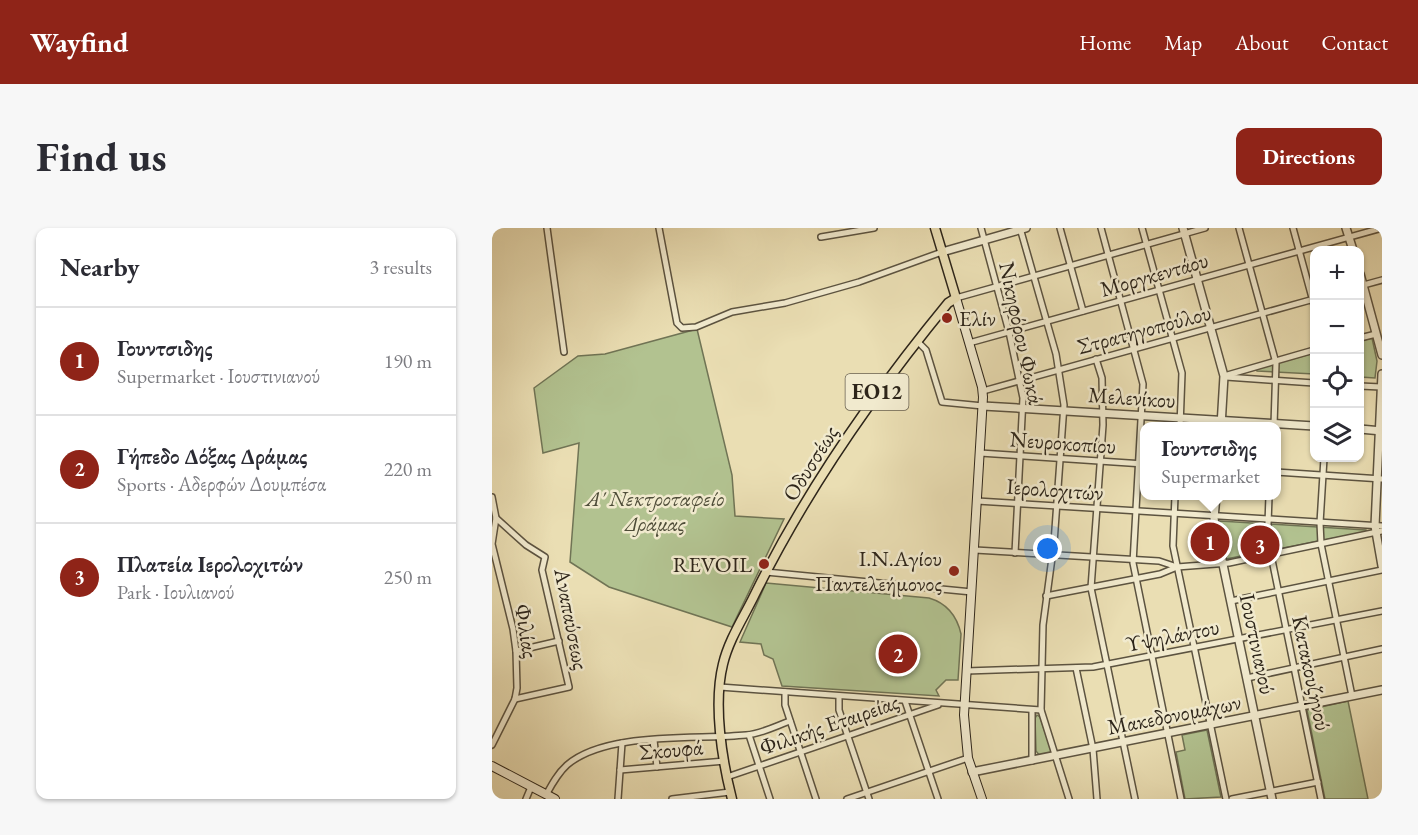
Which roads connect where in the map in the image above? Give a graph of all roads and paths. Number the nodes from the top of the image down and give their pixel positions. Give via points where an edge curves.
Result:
1 (547, 228) edge
2 (659, 228) edge
3 (874, 228) edge
4 (935, 228) edge
5 (981, 228) edge
6 (1022, 228) edge
7 (1060, 228) edge
8 (1101, 228) edge
9 (1142, 228) edge
10 (1205, 228) edge
11 (1239, 228) edge
12 (1293, 228) edge
13 (1346, 228) edge
14 (1382, 228) edge
15 (1184, 231) edge
16 (821, 237) dead end
17 (1349, 237) junction
18 (984, 240) junction
19 (1146, 244) junction
20 (1352, 246) edge
21 (1299, 251) junction
22 (942, 252) junction
23 (1108, 255) junction
24 (1249, 265) junction
25 (1071, 266) junction
26 (1034, 276) junction
27 (1197, 279) junction
28 (1382, 280) edge
29 (1364, 285) edge
30 (996, 286) junction
31 (1159, 290) junction
32 (1364, 296) edge
33 (956, 298) junction
34 (1314, 300) edge
35 (1121, 301) junction
36 (1310, 302) edge
37 (1083, 311) junction
38 (1263, 313) junction
39 (1046, 321) junction
40 (1211, 328) junction
41 (1009, 332) junction
42 (1376, 334) junction
43 (1364, 337) edge
44 (1173, 338) junction
45 (916, 341) junction
46 (969, 343) junction
47 (1134, 349) junction
48 (1310, 351) edge
49 (564, 352) dead end
50 (1382, 355) edge
51 (1096, 359) junction
52 (1276, 361) junction
53 (1059, 370) junction
54 (1382, 374) edge
55 (1224, 376) junction
56 (1020, 381) junction
57 (1277, 381) junction
58 (1310, 383) edge
59 (1364, 386) edge
60 (1381, 387) edge
61 (983, 391) junction
62 (983, 406) junction
63 (1023, 408) junction
64 (1065, 411) junction
65 (1103, 413) junction
66 (1142, 416) junction
67 (1180, 418) junction
68 (1142, 422) edge
69 (1180, 422) edge
70 (1207, 422) edge
71 (1221, 422) edge
72 (1274, 422) edge
73 (1281, 425) edge
74 (1310, 426) edge
75 (1364, 429) edge
76 (1380, 430) edge
77 (980, 453) junction
78 (1021, 456) junction
79 (1061, 458) junction
80 (1100, 461) junction
81 (1324, 462) edge
82 (1140, 463) edge
83 (1281, 472) edge
84 (1140, 473) edge
85 (1323, 475) junction
86 (1379, 479) edge
87 (492, 497) edge
88 (1175, 500) edge
89 (1216, 500) edge
90 (1269, 500) edge
91 (977, 501) junction
92 (1018, 503) junction
93 (1057, 506) junction
94 (1097, 508) junction
95 (1136, 511) junction
96 (1174, 513) junction
97 (1214, 516) junction
98 (496, 518) junction
99 (1268, 519) junction
100 (1320, 523) junction
101 (1378, 529) edge
102 (1321, 544) junction
103 (975, 550) junction
104 (1015, 553) junction
105 (1052, 555) junction
106 (1270, 555) junction
107 (1093, 557) junction
108 (1133, 560) junction
109 (1223, 564) junction
110 (1177, 567) junction
111 (1382, 568) edge
112 (766, 572) junction
113 (1136, 579) junction
114 (1329, 581) junction
115 (1091, 588) junction
116 (972, 592) junction
117 (1278, 592) junction
118 (1046, 596) junction
119 (1231, 601) junction
120 (1382, 610) edge
121 (1337, 620) junction
122 (1286, 630) junction
123 (1239, 639) junction
124 (559, 641) junction
125 (1194, 648) junction
126 (1382, 649) edge
127 (516, 651) junction
128 (1152, 656) junction
129 (1344, 657) junction
130 (1107, 664) junction
131 (1076, 668) junction
132 (1294, 668) junction
133 (1041, 670) junction
134 (966, 671) junction
135 (1247, 678) junction
136 (720, 687) junction
137 (1382, 690) edge
138 (785, 692) junction
139 (839, 696) junction
140 (1352, 696) junction
141 (515, 699) junction
142 (905, 701) junction
143 (942, 703) junction
144 (964, 705) junction
145 (1302, 707) junction
146 (1032, 710) junction
147 (1041, 711) junction
148 (910, 714) junction
149 (1255, 716) junction
150 (790, 721) junction
151 (1210, 725) junction
152 (492, 729) edge
153 (1168, 734) junction
154 (749, 735) junction
155 (497, 736) junction
156 (721, 736) junction
157 (848, 736) junction
158 (654, 740) junction
159 (1124, 742) junction
160 (622, 743) junction
161 (492, 745) edge
162 (1093, 749) junction
163 (800, 752) junction
164 (1056, 756) junction
165 (968, 758) junction
166 (724, 761) junction
167 (1032, 761) junction
168 (492, 766) edge
169 (759, 766) junction
170 (657, 767) junction
171 (620, 770) junction
172 (929, 771) junction
173 (972, 772) junction
174 (727, 777) junction
175 (1318, 782) junction
176 (531, 787) junction
177 (867, 792) junction
178 (546, 795) junction
179 (1271, 795) edge
180 (731, 796) edge
181 (526, 799) edge
182 (555, 799) edge
183 (618, 799) edge
184 (672, 799) edge
185 (770, 799) edge
186 (816, 799) edge
187 (847, 799) edge
188 (869, 799) edge
189 (938, 799) edge
190 (982, 799) edge
191 (1069, 799) edge
192 (1097, 799) edge
193 (1135, 799) edge
194 (1182, 799) edge
195 (1226, 799) edge
196 (1232, 799) edge
197 (1321, 799) edge

1 - 49 street
2 - 22 street via 677,323 682,328 860,282
3 - 16 street
4 - 22 main road
5 - 18 street, Νικηφόρου Φωκά
6 - 18 street
6 - 26 street
7 - 25 street
8 - 23 street
9 - 19 street
10 - 15 street
11 - 24 street
12 - 21 street
13 - 17 street
14 - 17 street, Μοργκεντάου
15 - 19 street
15 - 27 street
17 - 20 street
17 - 21 street, Μοργκεντάου
18 - 22 street
18 - 30 street, Νικηφόρου Φωκά
19 - 23 street
19 - 31 street
21 - 24 street, Μοργκεντάου
21 - 34 street
22 - 33 main road
23 - 25 street
23 - 35 street
24 - 27 street, Μοργκεντάου
24 - 38 street
25 - 26 street
25 - 37 street
26 - 30 street
26 - 39 street
27 - 31 street, Μοργκεντάου
27 - 40 street
28 - 29 street
30 - 33 street
30 - 41 street, Νικηφόρου Φωκά
31 - 35 street, Μοργκεντάου
31 - 44 street
32 - 42 street
33 - 45 main road, Οδυσσέως / ΕΟ12
33 - 46 main road
35 - 37 street, Μοργκεντάου
35 - 47 street
36 - 38 street, Στρατηγοπούλου
37 - 39 street, Μοργκεντάου
38 - 40 street, Στρατηγοπούλου
38 - 52 street
39 - 41 street, Μοργκεντάου
39 - 53 street
40 - 44 street, Στρατηγοπούλου
40 - 55 street
41 - 46 street, Μοργκεντάου
41 - 56 street, Νικηφόρου Φωκά
42 - 43 street
42 - 50 street
44 - 47 street, Στρατηγοπούλου
44 - 67 street via 1183,378
45 - 62 street via 926,351 942,402
45 - 112 main road, Οδυσσέως / ΕΟ12 via 824,471
46 - 61 main road
47 - 51 street, Στρατηγοπούλου
47 - 66 street via 1143,384
48 - 52 street
51 - 53 street, Στρατηγοπούλου
51 - 65 street via 1102,378
52 - 55 street
52 - 57 street
53 - 56 street, Στρατηγοπούλου
53 - 64 street
54 - 60 street
55 - 57 street
55 - 71 street
56 - 61 street, Στρατηγοπούλου
56 - 63 street, Νικηφόρου Φωκά
57 - 58 street
57 - 72 street
59 - 60 street
60 - 76 street
61 - 62 main road
62 - 63 street, Μελενίκου
62 - 77 main road
63 - 64 street, Μελενίκου
63 - 78 street, Νικηφόρου Φωκά
64 - 65 street, Μελενίκου
64 - 79 street
65 - 66 street, Μελενίκου
65 - 80 street
66 - 67 street, Μελενίκου
66 - 68 street
67 - 69 street
67 - 70 street, Μελενίκου
73 - 74 street, Μελενίκου
75 - 76 street
76 - 86 street
77 - 78 street, Νευροκοπίου
77 - 91 main road
78 - 79 street, Νευροκοπίου
78 - 92 street, Νικηφόρου Φωκά
79 - 80 street, Νευροκοπίου
79 - 93 street
80 - 82 street, Νευροκοπίου
80 - 94 street
81 - 85 street
83 - 85 street
84 - 95 street
85 - 86 street
85 - 100 street
86 - 101 street
87 - 98 street, Φιλίας
88 - 96 street
89 - 97 street, Ιουστινιανού
90 - 99 street, Κατακουζηνού
91 - 92 street, Ιερολοχιτών
91 - 103 main road
92 - 93 street, Ιερολοχιτών
92 - 104 street, Νικηφόρου Φωκά
93 - 94 street, Ιερολοχιτών
93 - 105 street
94 - 95 street, Ιερολοχιτών
94 - 107 street
95 - 96 street, Ιερολοχιτών
95 - 108 street
96 - 97 street, Ιερολοχιτών
96 - 110 street via 1172,544
97 - 99 street, Ιερολοχιτών
97 - 109 street, Ιουστινιανού
98 - 124 street, Αναπαύσεως via 545,557 542,570
98 - 127 street, Φιλίας via 492,544
99 - 100 street, Ιερολοχιτών
99 - 106 street, Κατακουζηνού
100 - 101 street, Ιερολοχιτών
100 - 102 street
101 - 102 street
101 - 111 street
102 - 106 street
102 - 114 street
103 - 104 street
103 - 116 main road
104 - 105 street
105 - 107 street
105 - 118 street
106 - 109 street
106 - 117 street, Κατακουζηνού
107 - 108 street
107 - 115 street
108 - 110 street via 1159,561
108 - 113 street
109 - 110 street
109 - 119 street, Ιουστινιανού
110 - 113 street
110 - 125 street
111 - 114 street
112 - 116 street
112 - 136 main road, Οδυσσέως / ΕΟ12 via 722,665
113 - 115 street
113 - 128 street
114 - 117 street
114 - 121 street
115 - 118 street
115 - 130 street
116 - 134 main road
117 - 119 street
117 - 122 street, Κατακουζηνού
118 - 133 street
119 - 123 street, Ιουστινιανού
120 - 121 street, Υψηλάντου
121 - 122 street, Υψηλάντου
121 - 129 street
122 - 123 street, Υψηλάντου
122 - 132 street, Κατακουζηνού
123 - 125 street, Υψηλάντου
123 - 135 street, Ιουστινιανού
124 - 127 street
124 - 141 street, Αναπαύσεως via 569,687
125 - 128 street, Υψηλάντου
125 - 151 street
126 - 129 street
127 - 141 street, Φιλίας
128 - 130 street, Υψηλάντου
128 - 153 street
129 - 132 street
129 - 140 street
130 - 131 street, Υψηλάντου
130 - 159 street
131 - 133 street, Υψηλάντου
131 - 162 street
132 - 135 street
132 - 145 street, Κατακουζηνού
133 - 134 street, Υψηλάντου
133 - 147 street
134 - 144 main road
135 - 149 street, Ιουστινιανού
136 - 138 street
136 - 156 main road, ΕΟ12
137 - 140 street, Μακεδονομάχων
138 - 139 street
138 - 150 street
139 - 142 street
139 - 157 street via 839,710
140 - 145 street, Μακεδονομάχων
141 - 155 street, Φιλίας
142 - 143 street
142 - 148 street
143 - 144 street
143 - 148 street, Φιλικής Εταιρείας
144 - 146 street
144 - 165 main road
145 - 149 street, Μακεδονομάχων
145 - 175 street, Κατακουζηνού
146 - 147 street
146 - 167 street
147 - 164 street
148 - 157 street, Φιλικής Εταιρείας
148 - 172 street
149 - 151 street, Μακεδονομάχων
149 - 179 street, Ιουστινιανού
150 - 154 street
150 - 163 street
151 - 153 street, Μακεδονομάχων
151 - 195 street
152 - 155 street
153 - 159 street, Μακεδονομάχων
153 - 194 street
154 - 156 street
154 - 169 street
155 - 161 street, Φιλίας
156 - 158 street
156 - 166 main road, ΕΟ12
157 - 163 street, Φιλικής Εταιρείας
157 - 177 street
158 - 160 street
158 - 170 street
159 - 162 street, Μακεδονομάχων
159 - 193 street
160 - 171 street
160 - 178 street via 593,750 572,761
162 - 164 street, Μακεδονομάχων
162 - 192 street
163 - 169 street, Φιλικής Εταιρείας
163 - 186 street
164 - 167 street, Μακεδονομάχων
164 - 191 street
165 - 172 street
165 - 173 main road
166 - 170 street, Σκουφά
166 - 174 main road, ΕΟ12
167 - 173 street, Μακεδονομάχων
168 - 176 main road
169 - 174 street, Φιλικής Εταιρείας
169 - 185 street
170 - 171 street, Σκουφά
171 - 183 street
172 - 177 street
172 - 189 street
173 - 190 main road
174 - 180 main road, ΕΟ12
175 - 179 street
175 - 197 street, Κατακουζηνού
176 - 178 main road
176 - 181 street
177 - 187 street
177 - 188 street
178 - 182 main road
179 - 196 street
180 - 184 street

